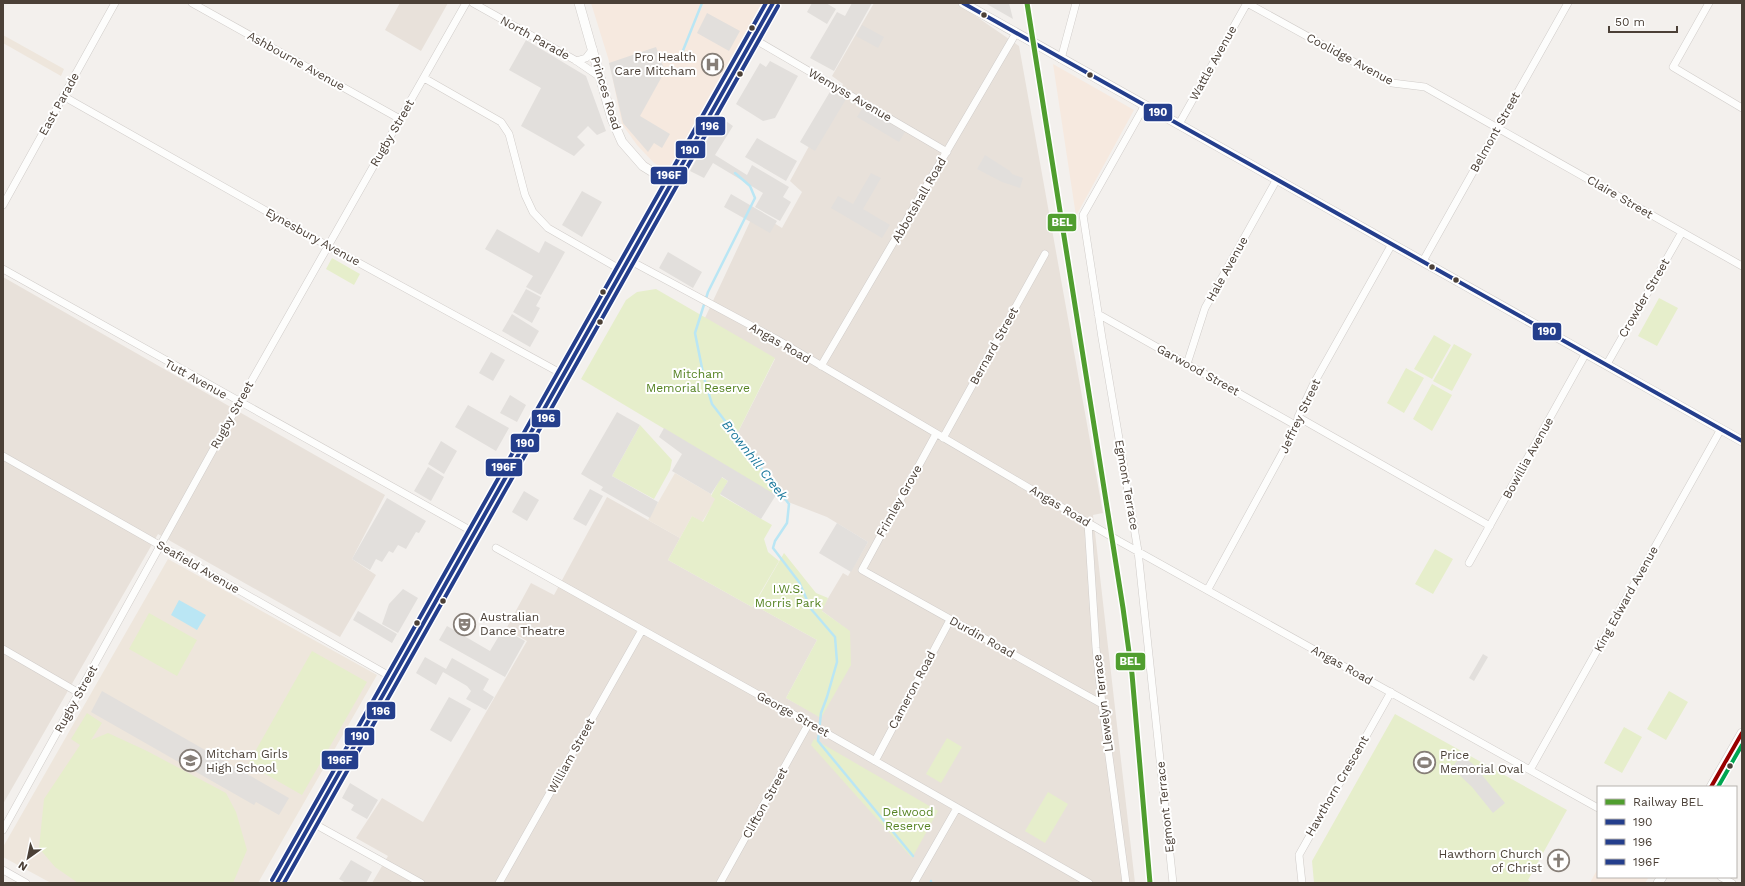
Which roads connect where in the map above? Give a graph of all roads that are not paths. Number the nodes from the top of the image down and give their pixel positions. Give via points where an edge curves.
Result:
1 (115, 3) edge
2 (192, 3) edge
3 (466, 3) edge
4 (473, 3) edge
5 (579, 3) edge
6 (773, 3) edge
7 (963, 3) edge
8 (1076, 3) edge
9 (1247, 3) edge
10 (1568, 3) edge
11 (1710, 3) edge
12 (1016, 34) junction
13 (754, 39) junction
14 (593, 49) junction
15 (1061, 59) junction
16 (576, 61) junction
17 (600, 77) junction
18 (424, 78) junction
19 (63, 96) junction
20 (1145, 105) junction
21 (1742, 108) edge
22 (400, 119) junction
23 (1179, 124) junction
24 (1498, 128) junction
25 (947, 152) junction
26 (1277, 179) junction
27 (672, 184) junction
28 (4, 200) edge
29 (1682, 232) junction
30 (1392, 244) junction
31 (328, 246) junction
32 (1045, 254) dead end
33 (629, 260) junction
34 (1423, 261) junction
35 (1742, 266) edge
36 (3, 269) edge
37 (623, 271) junction
38 (1098, 314) junction
39 (1586, 353) junction
40 (1187, 364) junction
41 (1606, 364) junction
42 (822, 366) junction
43 (564, 375) junction
44 (239, 403) junction
45 (1298, 417) junction
46 (1297, 426) junction
47 (1721, 429) junction
48 (936, 434) junction
49 (943, 438) junction
50 (1741, 438) edge
51 (3, 456) edge
52 (1088, 523) junction
53 (1490, 526) junction
54 (475, 533) junction
55 (160, 546) junction
56 (496, 548) dead end
57 (1138, 551) junction
58 (1469, 563) dead end
59 (862, 570) joint
60 (1208, 590) junction
61 (950, 620) junction
62 (642, 630) junction
63 (3, 649) edge
64 (393, 678) junction
65 (1391, 692) junction
66 (79, 693) junction
67 (1102, 704) junction
68 (810, 724) junction
69 (1742, 733) edge
70 (875, 761) junction
71 (1530, 770) junction
72 (1712, 786) edge
73 (1597, 807) edge
74 (957, 808) junction
75 (311, 822) junction
76 (3, 830) edge
77 (3, 870) edge
78 (1723, 878) edge
79 (26, 883) edge
80 (277, 883) edge
81 (421, 883) edge
82 (499, 883) edge
83 (720, 883) edge
84 (914, 883) edge
85 (1089, 883) edge
86 (1126, 883) edge
87 (1173, 883) edge
88 (1302, 883) edge
89 (1732, 883) edge

1 - 19 street, East Parade
2 - 22 street, Ashbourne Avenue
3 - 18 street, Rugby Street
4 - 16 street, North Parade
5 - 14 street, Princes Road
6 - 13 main road
7 - 12 street
8 - 15 street
9 - 23 street, Wattle Avenue
9 - 24 street, Coolidge Avenue via 1392,83 1425,88
10 - 24 street, Belmont Street
11 - 21 street via 1672,67
12 - 15 street
12 - 25 street, Abbotshall Road
13 - 25 street, Wemyss Avenue
13 - 27 main road
14 - 16 street, North Parade via 586,58
14 - 17 street, Princes Road
15 - 20 street
16 - 17 street, North Parade
17 - 27 street, Princes Road via 612,119 622,142 643,166
18 - 22 street, Rugby Street
18 - 37 street via 501,122 509,134 525,195 533,212 548,228
19 - 28 street, East Parade
19 - 31 street, Eynesbury Avenue
20 - 23 street
20 - 38 street, Egmont Terrace via 1083,215
22 - 31 street, Rugby Street
23 - 26 street
24 - 29 street, Claire Street
24 - 34 street, Belmont Street
25 - 42 street, Abbotshall Road
26 - 30 street
26 - 40 street, Hale Avenue via 1206,308
27 - 33 main road
29 - 35 street, Claire Street
29 - 41 street, Crowder Street
30 - 34 street
30 - 45 street, Jeffrey Street
31 - 43 street, Eynesbury Avenue
31 - 44 street, Rugby Street
32 - 49 street, Bernard Street
33 - 37 main road
33 - 42 street, Angas Road
34 - 39 street
36 - 44 street, Tutt Avenue
37 - 43 main road
38 - 40 street, Garwood Street
38 - 57 street, Egmont Terrace
39 - 41 street
39 - 53 street, Bowillia Avenue
40 - 46 street, Garwood Street
41 - 47 street
42 - 48 street, Angas Road
43 - 54 main road
44 - 54 street, Tutt Avenue
44 - 55 street, Rugby Street
45 - 46 street, Jeffrey Street
45 - 53 street
46 - 60 street, Jeffrey Street
47 - 50 street
47 - 71 street, King Edward Avenue
48 - 49 street, Angas Road
48 - 59 street, Frimley Grove
49 - 52 street, Angas Road
51 - 55 street, Seafield Avenue
52 - 57 street, Angas Road
52 - 67 street, Llewelyn Terrace
53 - 58 street, Bowillia Avenue
54 - 64 main road
55 - 64 street, Seafield Avenue
55 - 66 street, Rugby Street
56 - 62 street, George Street
57 - 60 street, Angas Road
57 - 87 street, Egmont Terrace
59 - 61 street, Durdin Road
60 - 65 street, Angas Road
61 - 67 street, Durdin Road
61 - 70 street, Cameron Road
62 - 68 street, George Street
62 - 82 street, William Street
63 - 66 street
64 - 75 main road
65 - 71 street, Angas Road
65 - 88 street, Hawthorn Crescent via 1299,854
66 - 76 street, Rugby Street
67 - 86 street, Llewelyn Terrace
68 - 70 street, George Street
68 - 83 street, Clifton Street
69 - 72 street
70 - 74 street, George Street
71 - 73 street, Angas Road
74 - 84 street
74 - 85 street, George Street
75 - 80 main road
75 - 81 street
77 - 79 street
78 - 89 street

